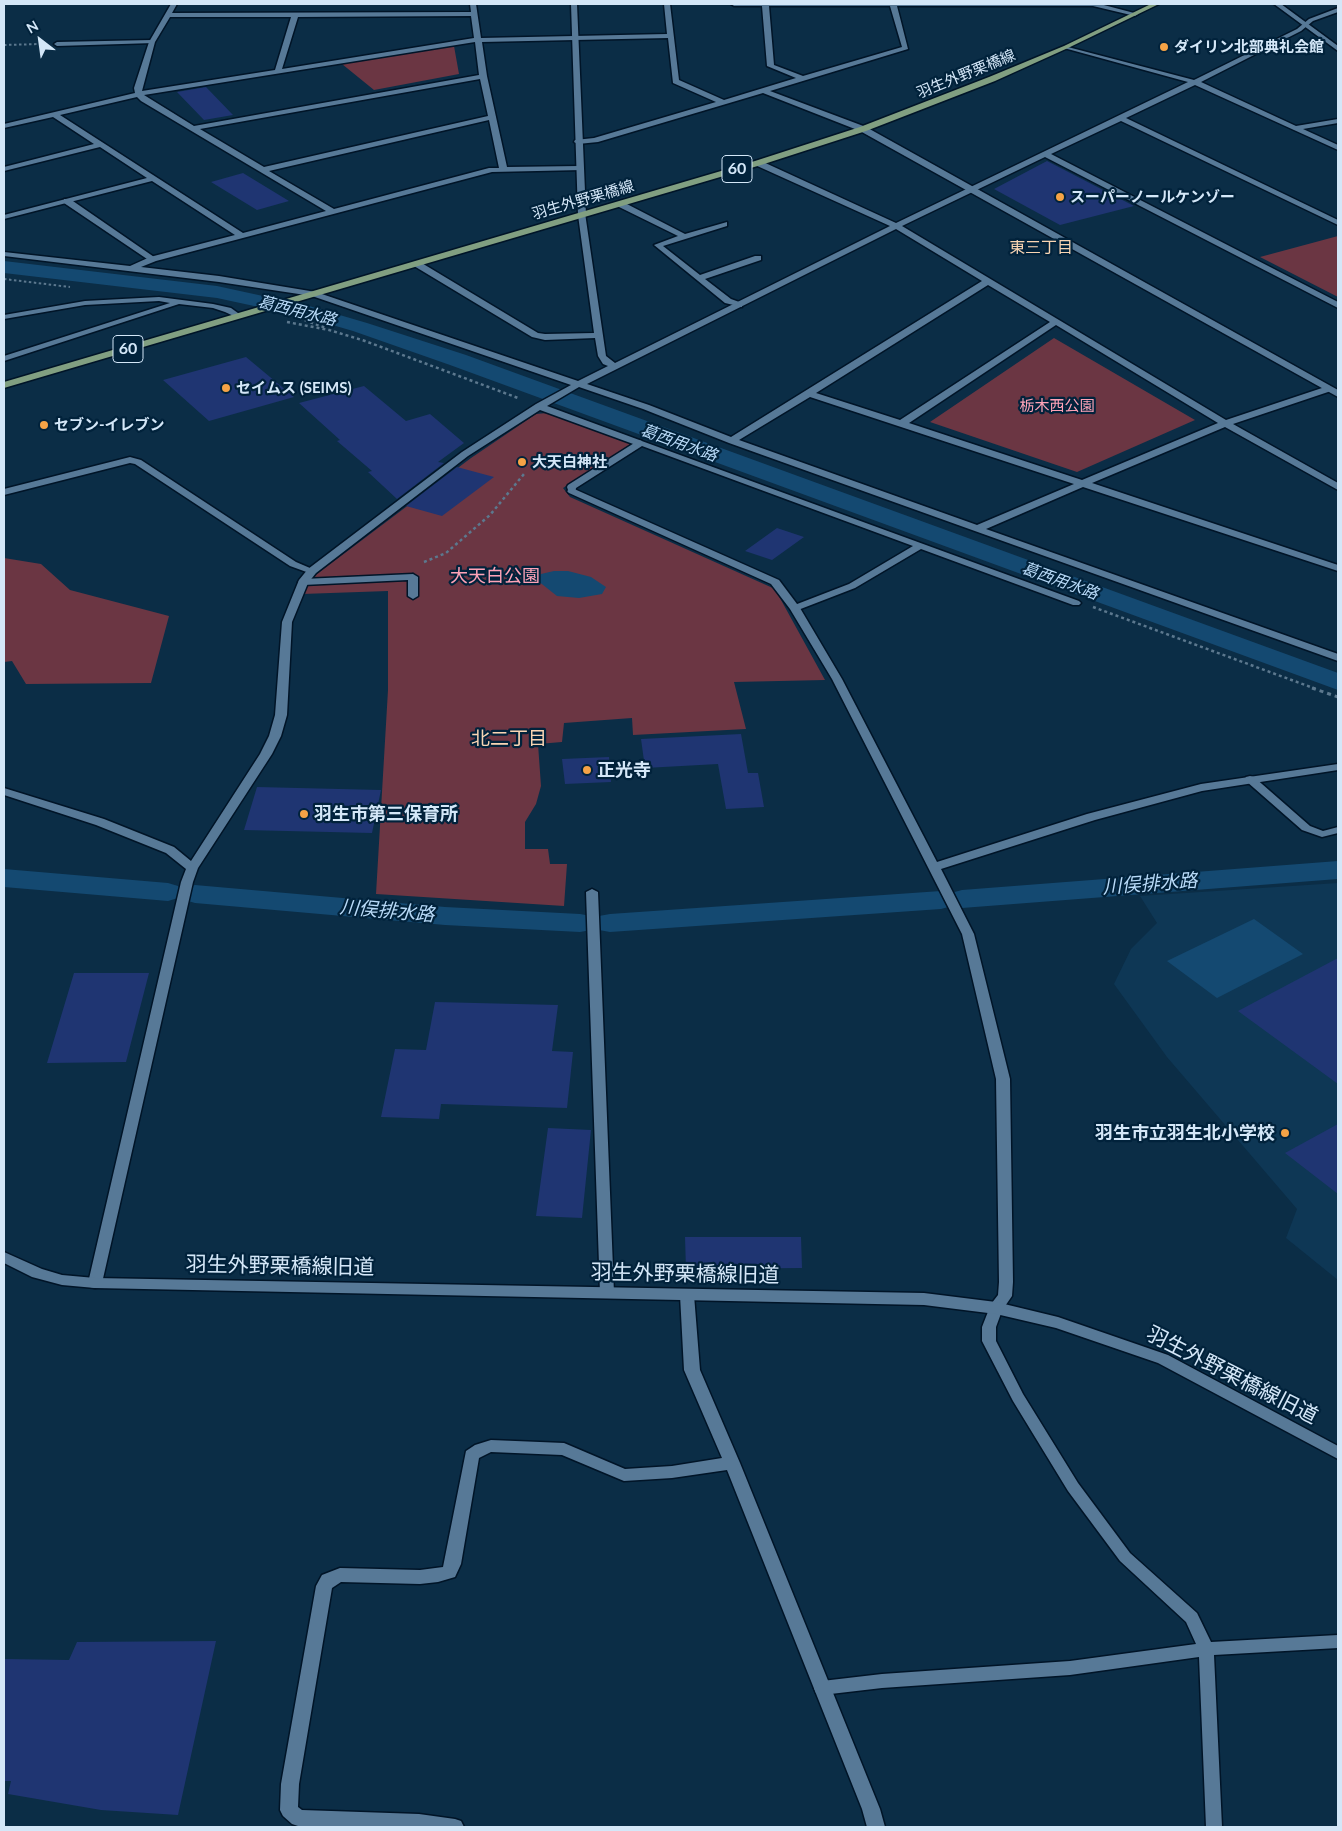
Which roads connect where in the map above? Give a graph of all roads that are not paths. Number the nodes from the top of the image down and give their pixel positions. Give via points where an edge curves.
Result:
1 (174, 4) edge
2 (342, 4) edge
3 (473, 4) edge
4 (574, 4) edge
5 (667, 4) edge
6 (734, 4) edge
7 (766, 4) edge
8 (893, 4) edge
9 (1093, 4) edge
10 (1156, 4) edge
11 (1277, 4) edge
12 (1338, 10) edge
13 (474, 14) junction
14 (1135, 14) junction
15 (169, 15) junction
16 (295, 15) junction
17 (338, 15) junction
18 (1305, 25) junction
19 (671, 36) junction
20 (575, 38) junction
21 (477, 40) junction
22 (152, 42) junction
23 (56, 44) road end
24 (1066, 47) junction
25 (1338, 49) edge
26 (278, 72) junction
27 (483, 76) junction
28 (801, 78) junction
29 (1195, 82) junction
30 (762, 90) junction
31 (139, 94) junction
32 (723, 102) junction
33 (55, 114) junction
34 (492, 117) junction
35 (1121, 118) junction
36 (1338, 121) edge
37 (4, 126) edge
38 (193, 128) junction
39 (1295, 128) junction
40 (863, 129) junction
41 (578, 142) junction
42 (99, 145) junction
43 (1338, 148) edge
44 (1044, 154) junction
45 (758, 163) junction
46 (4, 168) edge
47 (503, 168) junction
48 (579, 168) junction
49 (262, 170) junction
50 (153, 179) junction
51 (972, 189) junction
52 (67, 201) junction
53 (620, 204) junction
54 (331, 211) junction
55 (582, 215) junction
56 (4, 217) edge
57 (1338, 223) edge
58 (724, 224) dead end
59 (896, 226) junction
60 (242, 236) junction
61 (685, 236) junction
62 (4, 254) edge
63 (758, 258) dead end
64 (153, 259) junction
65 (417, 264) junction
66 (133, 268) junction
67 (699, 278) junction
68 (987, 282) junction
69 (309, 296) junction
70 (179, 300) junction
71 (739, 305) junction
72 (1338, 305) edge
73 (238, 316) junction
74 (4, 318) edge
75 (1055, 322) junction
76 (598, 335) junction
77 (4, 359) edge
78 (614, 366) junction
79 (4, 385) edge
80 (575, 386) junction
81 (1338, 386) edge
82 (1328, 389) junction
83 (808, 393) junction
84 (1338, 394) edge
85 (542, 405) junction
86 (1225, 423) junction
87 (901, 424) junction
88 (732, 441) junction
89 (639, 443) junction
90 (1082, 484) junction
91 (1338, 487) edge
92 (572, 491) joint
93 (4, 492) edge
94 (979, 528) junction
95 (919, 546) junction
96 (1338, 568) edge
97 (312, 571) junction
98 (303, 582) junction
99 (413, 596) dead end
100 (1076, 603) road end
101 (795, 608) junction
102 (1338, 658) edge
103 (1338, 767) edge
104 (1250, 779) junction
105 (4, 791) edge
106 (1338, 830) edge
107 (934, 867) junction
108 (192, 868) junction
109 (592, 892) dead end
110 (5, 1261) edge
111 (96, 1283) junction
112 (607, 1293) junction
113 (687, 1295) junction
114 (996, 1308) junction
115 (1338, 1453) edge
116 (732, 1463) junction
117 (1338, 1641) edge
118 (1206, 1649) junction
119 (822, 1688) junction
120 (455, 1827) edge
121 (876, 1827) edge
122 (1214, 1827) edge

1 - 15 street
2 - 17 street
3 - 13 street
4 - 20 street
5 - 19 street
6 - 7 street
7 - 8 street
7 - 28 street via 771,66
8 - 9 street
8 - 28 street via 906,48
9 - 14 street
10 - 14 main road, 羽生外野栗橋線 / 60
11 - 18 street
12 - 18 street
13 - 17 street
13 - 21 street
14 - 24 main road, 羽生外野栗橋線 / 60
15 - 16 street
15 - 22 street
16 - 17 street
16 - 26 street
18 - 25 street
18 - 29 street
19 - 20 street
19 - 32 street via 676,82
20 - 21 street
20 - 41 street
21 - 26 street
21 - 27 street
22 - 23 lane
22 - 31 street
24 - 29 street
24 - 40 main road, 羽生外野栗橋線 / 60
26 - 31 street
27 - 34 street
27 - 38 street
28 - 30 street
29 - 35 street
29 - 39 street
30 - 32 street
30 - 40 street
31 - 33 street
31 - 38 street
32 - 41 street via 596,140
33 - 37 street
33 - 42 street
34 - 47 street
34 - 49 street
35 - 44 street
35 - 57 street
36 - 39 street
38 - 49 street
39 - 43 street
40 - 45 main road, 羽生外野栗橋線 / 60
40 - 51 street
41 - 48 street
42 - 46 street
42 - 50 street
44 - 51 street
44 - 72 street
45 - 53 main road, 羽生外野栗橋線 / 60
45 - 59 street
47 - 48 street
47 - 54 street
48 - 55 street
49 - 54 street
50 - 52 street
50 - 60 street
51 - 59 street
51 - 82 street
52 - 56 street
52 - 64 lane
53 - 55 main road, 羽生外野栗橋線 / 60
53 - 61 lane
54 - 60 street
55 - 65 main road, 羽生外野栗橋線 / 60
55 - 76 street
58 - 61 lane
59 - 68 street
59 - 71 street
60 - 64 street
61 - 67 lane via 658,245
62 - 66 street
63 - 67 lane
64 - 66 street
65 - 69 main road, 羽生外野栗橋線 / 60
65 - 76 street via 535,335
66 - 69 street via 219,279
67 - 71 lane via 728,301
68 - 75 street
68 - 83 street
69 - 73 main road, 羽生外野栗橋線 / 60
69 - 80 street
70 - 73 lane via 221,308
70 - 74 lane via 84,303
70 - 77 lane
71 - 78 street
73 - 79 main road, 羽生外野栗橋線 / 60
75 - 86 street
75 - 87 street
76 - 78 street via 602,356
78 - 80 street
80 - 85 street
80 - 88 street via 646,407
81 - 82 street
82 - 84 street
82 - 86 street
83 - 87 street
83 - 88 street
85 - 89 street
85 - 97 street via 465,454
86 - 90 street
86 - 91 street
87 - 90 street
88 - 94 street
89 - 92 lane via 571,487
89 - 95 lane
90 - 94 street
90 - 96 street
92 - 101 street via 770,578 780,586
93 - 97 lane via 122,461 138,462 293,564
94 - 102 street
95 - 100 lane
95 - 101 lane via 852,586
97 - 98 street
98 - 99 lane via 413,577
98 - 108 street via 287,622 281,715 275,736
101 - 107 street via 837,679
103 - 104 street
104 - 106 lane via 1306,828 1322,834
104 - 107 street via 1201,788 1091,817
105 - 108 street via 100,822 170,850
107 - 114 street via 968,934 1003,1079 1006,1282 1005,1296
108 - 111 street via 182,898
109 - 112 lane
110 - 111 street, 羽生外野栗橋線旧道 via 62,1280
111 - 112 street, 羽生外野栗橋線旧道
112 - 113 street, 羽生外野栗橋線旧道
113 - 114 street, 羽生外野栗橋線旧道 via 924,1299
113 - 116 street via 692,1370
114 - 115 street, 羽生外野栗橋線旧道 via 1058,1323 1163,1359
114 - 118 lane via 989,1326 992,1347 1018,1397 1073,1487 1125,1557 1192,1618
116 - 119 street
116 - 120 street via 624,1475 559,1448 492,1446 480,1449 472,1455 449,1572 420,1576 340,1575 328,1580 324,1586 292,1774 289,1810 298,1818 419,1822
117 - 118 lane
118 - 119 lane via 1070,1668
118 - 122 lane
119 - 121 street

